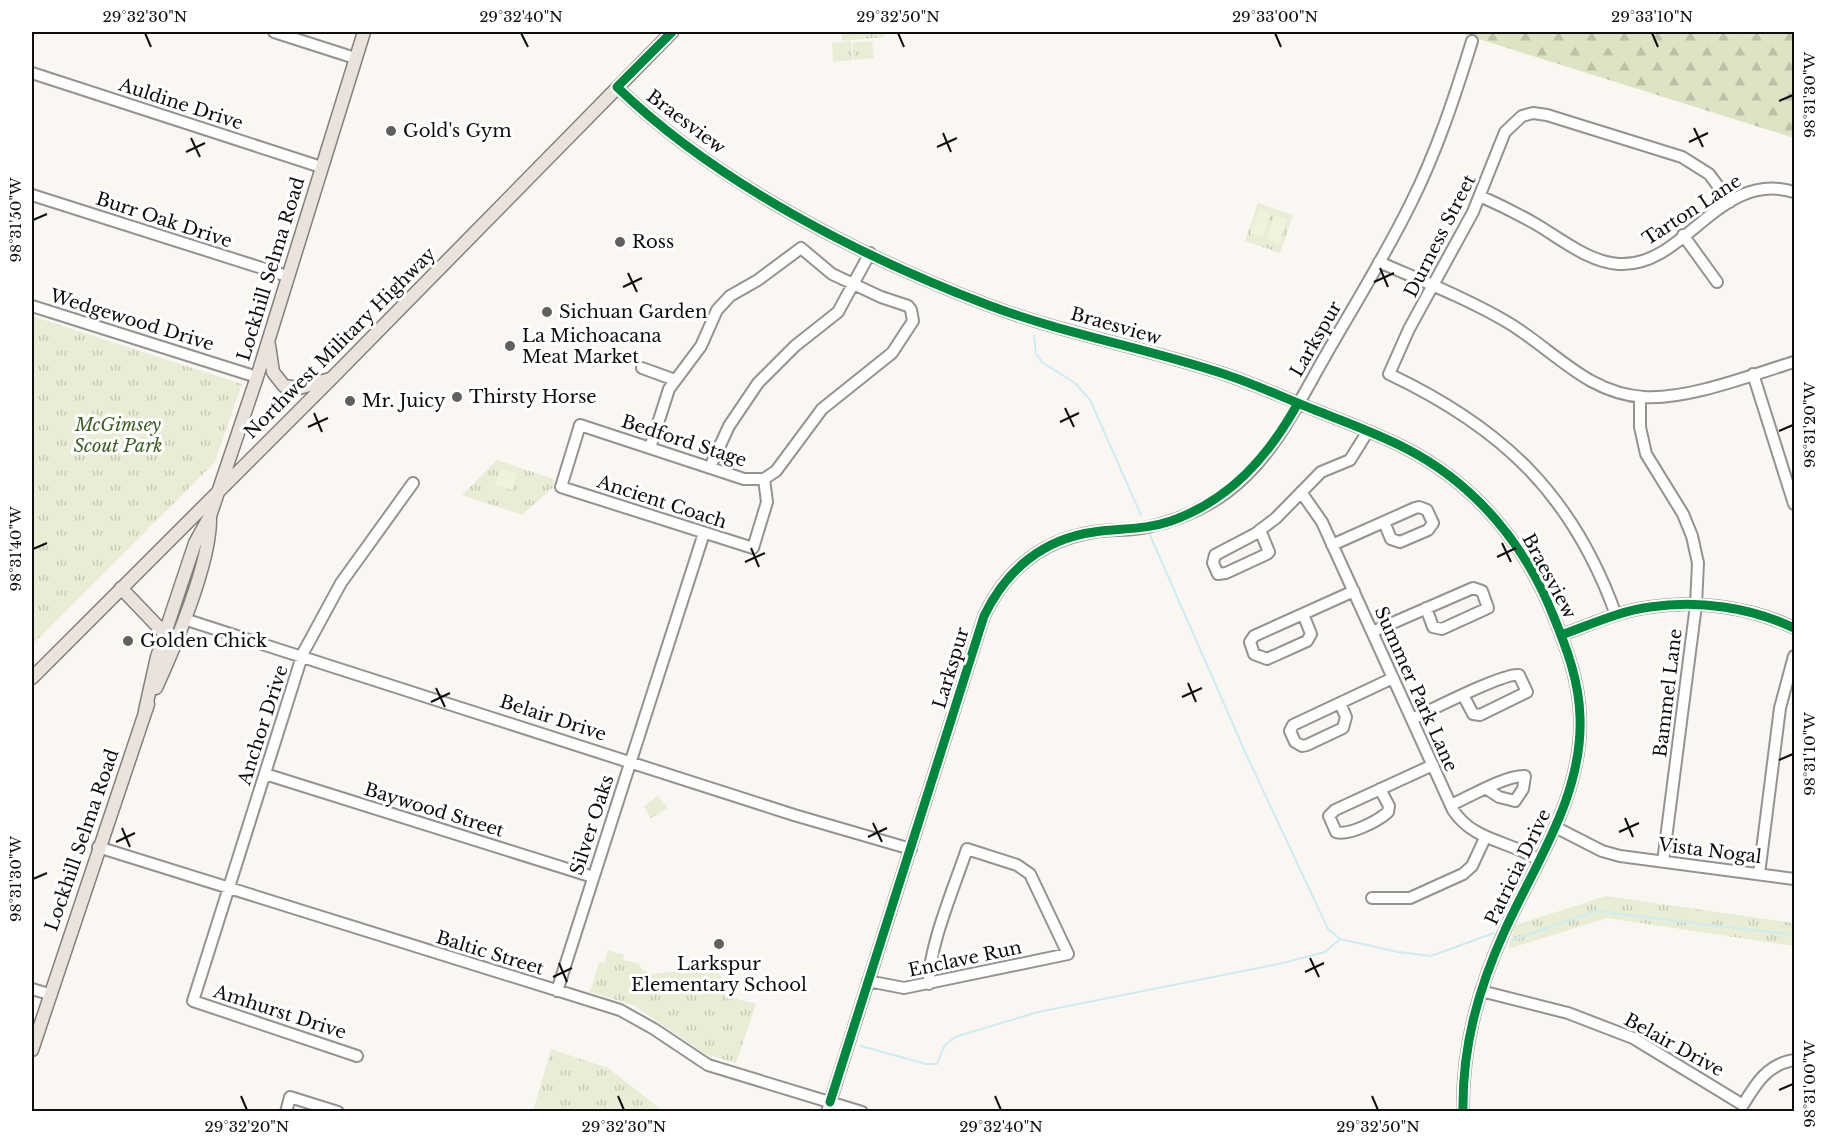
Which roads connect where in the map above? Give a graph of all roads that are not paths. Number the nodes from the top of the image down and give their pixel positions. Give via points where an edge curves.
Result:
1 (274, 32) edge
2 (364, 32) edge
3 (672, 32) edge
4 (1472, 41) dead end
5 (356, 58) junction
6 (32, 73) edge
7 (617, 87) junction
8 (321, 167) junction
9 (1794, 192) edge
10 (32, 195) edge
11 (1480, 196) junction
12 (1730, 202) junction
13 (1683, 235) junction
14 (870, 253) junction
15 (1379, 262) junction
16 (287, 276) junction
17 (1717, 282) dead end
18 (852, 284) junction
19 (1434, 286) junction
20 (32, 306) edge
21 (268, 339) junction
22 (1794, 362) edge
23 (642, 368) dead end
24 (1753, 374) junction
25 (256, 377) junction
26 (331, 379) junction
27 (675, 380) junction
28 (1640, 397) junction
29 (1298, 404) junction
30 (1368, 431) junction
31 (650, 447) junction
32 (710, 467) junction
33 (764, 479) junction
34 (413, 483) dead end
35 (561, 487) joint
36 (1301, 492) junction
37 (218, 493) junction
38 (1794, 504) edge
39 (210, 516) junction
40 (1384, 522) dead end
41 (1260, 530) junction
42 (704, 533) junction
43 (1332, 545) junction
44 (183, 581) junction
45 (121, 588) junction
46 (1354, 591) junction
47 (1696, 605) junction
48 (1426, 608) junction
49 (1303, 614) junction
50 (1616, 615) junction
51 (184, 619) junction
52 (1793, 623) edge
53 (1372, 632) junction
54 (165, 634) junction
55 (1561, 635) junction
56 (1794, 656) edge
57 (302, 657) junction
58 (32, 678) edge
59 (1393, 678) junction
60 (1463, 695) junction
61 (1340, 703) junction
62 (145, 711) junction
63 (1412, 719) junction
64 (630, 760) junction
65 (1433, 765) junction
66 (265, 774) junction
67 (1380, 789) junction
68 (1487, 789) dead end
69 (1451, 806) junction
70 (1555, 827) junction
71 (1485, 838) junction
72 (98, 847) junction
73 (911, 849) junction
74 (1539, 860) junction
75 (1663, 862) junction
76 (1759, 874) junction
77 (593, 877) junction
78 (1794, 879) edge
79 (228, 888) junction
80 (1372, 898) dead end
81 (868, 981) junction
82 (929, 984) junction
83 (32, 989) edge
84 (557, 991) junction
85 (1481, 991) junction
86 (50, 994) junction
87 (193, 1001) joint
88 (32, 1050) edge
89 (357, 1056) dead end
90 (1794, 1060) edge
91 (829, 1107) edge
92 (286, 1112) edge
93 (338, 1112) edge
94 (862, 1112) edge
95 (1462, 1112) edge

1 - 5 street
2 - 5 main road, Lockhill Selma Road
3 - 7 main road, Northwest Military Highway
4 - 15 street, Larkspur via 1441,133 1412,202
5 - 8 main road, Lockhill Selma Road
6 - 8 street, Auldine Drive
7 - 14 street, Braesview via 666,131 720,168 778,205
7 - 26 main road, Northwest Military Highway
8 - 16 main road, Lockhill Selma Road
9 - 12 street, Tarton Lane via 1762,188
10 - 16 street, Burr Oak Drive
11 - 12 street, Durness Street via 1506,132 1522,116 1533,113 1682,157 1709,174
11 - 13 street, Tarton Lane via 1607,263 1628,264 1648,259
11 - 19 street, Durness Street
12 - 13 street, Tarton Lane
13 - 17 street
14 - 18 street
14 - 29 street, Braesview via 992,307 1223,374
15 - 19 street
15 - 29 street, Larkspur
16 - 21 main road, Lockhill Selma Road
18 - 27 street via 832,274 801,248 723,302 701,346
18 - 32 street via 834,316 795,346 758,383 729,426
18 - 33 street, Bedford Stage via 905,304 911,310 910,327 897,347 822,409 782,464
19 - 28 street via 1509,323 1595,385
19 - 50 street, Durness Street via 1389,374 1462,412 1525,464 1575,527 1595,562
20 - 25 street, Wedgewood Drive
21 - 25 main road, Lockhill Selma Road
21 - 26 main road via 273,372 279,382 291,388
22 - 24 street
23 - 27 street
24 - 28 street via 1676,395
24 - 38 street
25 - 37 main road, Lockhill Selma Road
26 - 37 main road, Northwest Military Highway
27 - 31 street via 663,402
28 - 47 street, Bammel Lane via 1640,427 1646,454 1692,536 1698,563
29 - 30 street, Braesview
29 - 73 street, Larkspur via 1258,464 1208,504 1149,527 1095,532 1063,540 1037,552 1005,580 984,616
30 - 36 street via 1354,456 1321,472
30 - 55 street, Braesview via 1436,466 1486,508 1527,561
31 - 32 street, Bedford Stage
31 - 35 street, Bedford Stage via 580,425
32 - 33 street, Bedford Stage via 744,478
33 - 42 street, Ancient Coach via 767,502 753,548
34 - 57 street, Anchor Drive via 332,598
35 - 42 street, Ancient Coach
36 - 41 street
36 - 43 street, Summer Park Lane
37 - 39 main road, Lockhill Selma Road
37 - 45 main road, Northwest Military Highway
39 - 44 main road, Lockhill Selma Road via 195,543
39 - 51 main road, Lockhill Selma Road via 210,534
40 - 43 street
41 - 41 street via 1215,555 1213,563 1218,574 1269,552
42 - 64 street, Silver Oaks
43 - 46 street, Summer Park Lane
44 - 51 main road via 180,611
44 - 54 main road, Lockhill Selma Road
45 - 54 main road
45 - 58 main road, Northwest Military Highway
46 - 49 street
46 - 53 street, Summer Park Lane
47 - 50 street via 1649,607
47 - 52 street via 1746,611
47 - 75 street, Bammel Lane
48 - 48 street via 1478,588 1488,608 1442,629 1433,627
48 - 53 street
49 - 49 street via 1254,636 1250,642 1254,654 1267,659 1307,641 1311,634
50 - 55 street
51 - 57 street, Belair Drive
51 - 62 main road, Lockhill Selma Road
53 - 59 street, Summer Park Lane
54 - 62 main road, Lockhill Selma Road
55 - 70 street, Patricia Drive via 1578,695 1580,741 1572,786
56 - 76 street via 1780,708
57 - 64 street, Belair Drive
57 - 66 street, Anchor Drive
59 - 61 street
59 - 63 street, Summer Park Lane
60 - 60 street via 1473,714 1480,715 1527,692 1515,674
60 - 63 street
61 - 61 street via 1293,725 1290,731 1295,742 1307,745 1343,728 1346,717
62 - 72 main road, Lockhill Selma Road
63 - 65 street, Summer Park Lane
64 - 73 street, Belair Drive
64 - 77 street, Silver Oaks
65 - 67 street
65 - 69 street, Summer Park Lane
66 - 77 street, Baywood Street
66 - 79 street, Anchor Drive
67 - 67 street via 1389,809 1382,818 1336,832 1329,819 1331,813
68 - 69 street
69 - 71 street, Summer Park Lane via 1464,825
70 - 74 street, Patricia Drive
70 - 75 street, Vista Nogal via 1615,855
71 - 74 street, Summer Park Lane
71 - 80 street via 1472,866 1463,874 1410,898
72 - 79 street, Baltic Street
72 - 86 main road, Lockhill Selma Road
73 - 81 street, Larkspur
74 - 85 street, Patricia Drive
75 - 76 street, Vista Nogal
76 - 78 street, Vista Nogal
77 - 84 street, Silver Oaks
79 - 84 street, Baltic Street
79 - 87 street, Anchor Drive
81 - 82 street, Enclave Run via 904,988
81 - 91 street, Larkspur
82 - 82 street, Enclave Run via 1068,954 1030,874 967,849 928,972
83 - 86 street
84 - 91 street, Baltic Street via 631,1016 708,1065
85 - 90 street, Belair Drive via 1568,1012 1619,1032 1670,1058 1743,1105 1764,1074 1782,1062
85 - 95 street, Patricia Drive via 1465,1051
86 - 88 main road, Lockhill Selma Road
87 - 89 street, Amhurst Drive
91 - 94 street, Baltic Street
92 - 93 street via 290,1097

